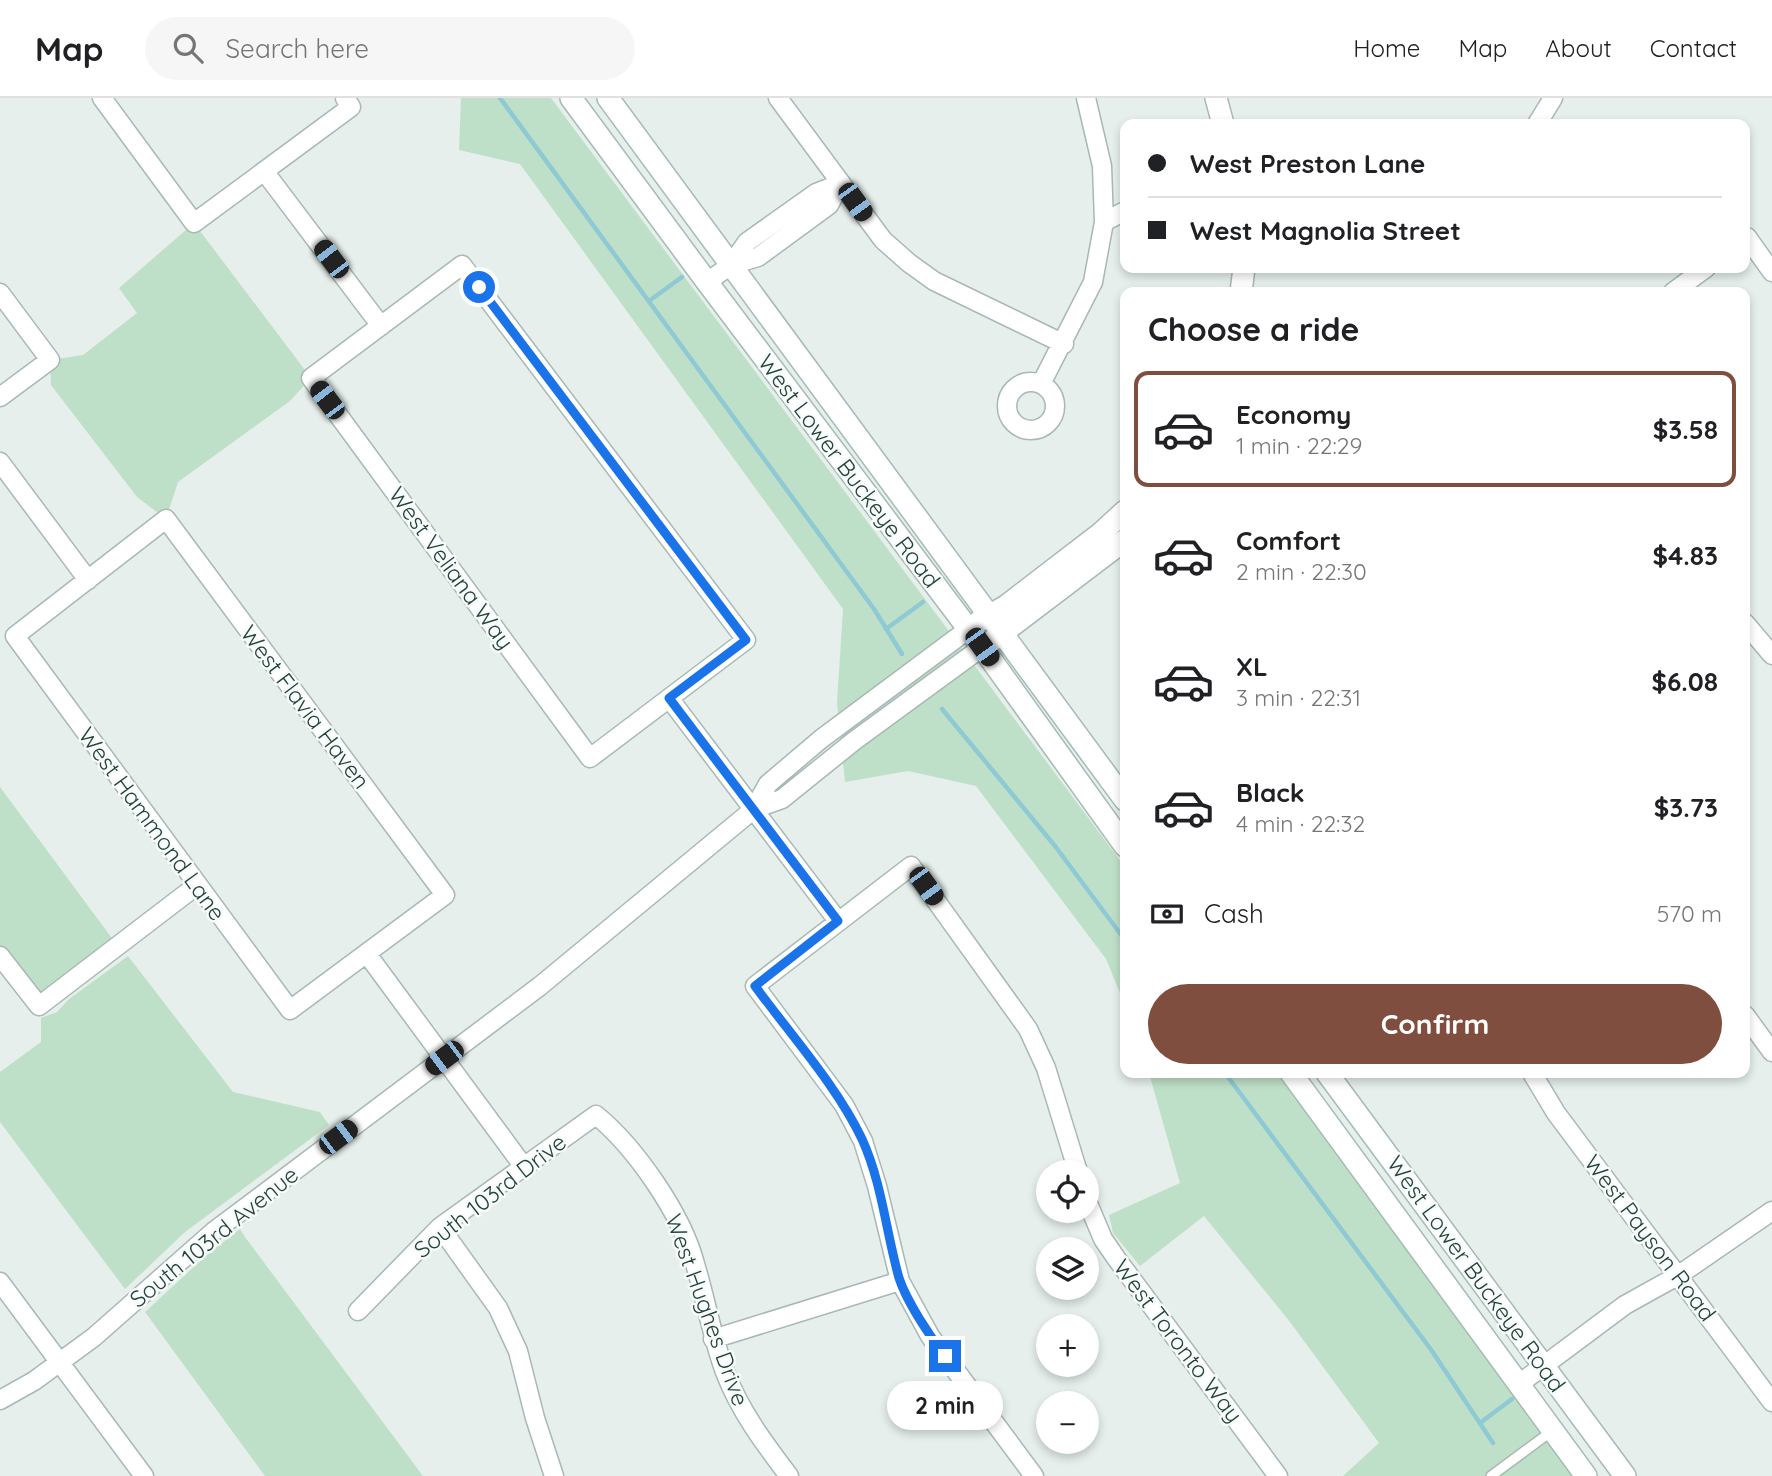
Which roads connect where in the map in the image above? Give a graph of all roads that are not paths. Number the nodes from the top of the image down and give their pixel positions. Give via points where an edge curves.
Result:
1 (102, 98) edge
2 (571, 98) edge
3 (608, 98) edge
4 (778, 98) edge
5 (1086, 98) edge
6 (1216, 98) edge
7 (1553, 98) edge
8 (348, 103) edge
9 (1222, 119) edge
10 (1540, 119) edge
11 (264, 171) junction
12 (841, 183) junction
13 (1120, 214) edge
14 (1104, 222) junction
15 (1120, 227) edge
16 (1750, 243) edge
17 (731, 265) junction
18 (1772, 272) edge
19 (1699, 273) edge
20 (707, 282) junction
21 (1680, 287) edge
22 (0, 293) edge
23 (381, 326) junction
24 (1063, 344) junction
25 (1041, 384) dead end
26 (0, 397) edge
27 (0, 462) edge
28 (1120, 516) edge
29 (1120, 543) edge
30 (88, 580) junction
31 (1750, 629) edge
32 (986, 631) junction
33 (1772, 655) edge
34 (669, 698) junction
35 (1120, 794) edge
36 (754, 809) junction
37 (1120, 838) edge
38 (196, 886) junction
39 (838, 921) junction
40 (367, 954) junction
41 (0, 956) edge
42 (1772, 1020) edge
43 (1750, 1023) edge
44 (1756, 1032) junction
45 (1772, 1052) edge
46 (444, 1058) junction
47 (1295, 1078) edge
48 (1331, 1078) edge
49 (1535, 1078) edge
50 (596, 1115) joint
51 (1074, 1160) edge
52 (524, 1167) junction
53 (1772, 1211) edge
54 (1096, 1223) edge
55 (440, 1227) junction
56 (1679, 1275) junction
57 (900, 1281) junction
58 (0, 1282) edge
59 (358, 1311) dead end
60 (713, 1339) junction
61 (60, 1363) junction
62 (1544, 1366) junction
63 (1519, 1384) junction
64 (0, 1400) edge
65 (1772, 1402) edge
66 (1552, 1431) junction
67 (144, 1476) edge
68 (554, 1476) edge
69 (789, 1476) edge
70 (1034, 1476) edge
71 (1278, 1476) edge
72 (1491, 1476) edge
73 (1586, 1476) edge
74 (1625, 1476) edge

1 - 11 street via 194,223
2 - 20 main road, West Lower Buckeye Road
3 - 17 main road, West Lower Buckeye Road
4 - 12 street
5 - 14 street via 1102,166
6 - 9 main road
7 - 10 street
8 - 11 street
11 - 23 street
12 - 17 street via 816,192 747,242
12 - 24 street via 883,240 934,281
13 - 14 street
14 - 15 street
14 - 24 street via 1093,282
16 - 18 street
17 - 20 street
17 - 32 main road, West Lower Buckeye Road
19 - 21 street
20 - 32 main road, West Lower Buckeye Road
22 - 26 street via 50,360
23 - 34 street, West Veliana Way via 311,378 590,758
23 - 34 street via 462,265 746,640
24 - 25 street
27 - 30 street
28 - 32 main road
29 - 32 main road
30 - 38 street, West Hammond Lane via 15,636
30 - 40 street, West Flavia Haven via 166,519 444,895
31 - 33 street
32 - 35 main road, West Lower Buckeye Road
32 - 36 street, South 103rd Avenue via 782,799
32 - 37 main road, West Lower Buckeye Road
34 - 36 street
36 - 39 street
36 - 46 street, South 103rd Avenue via 540,986
38 - 40 street, West Hammond Lane via 290,1010
38 - 41 street via 39,1006
39 - 51 street via 911,866 1028,1029 1046,1068
39 - 57 street via 755,986 844,1105 863,1141
40 - 46 street
42 - 44 street
43 - 44 street
44 - 45 street
46 - 52 street
46 - 61 street, South 103rd Avenue via 213,1232
47 - 63 main road, West Lower Buckeye Road
48 - 62 main road, West Lower Buckeye Road
49 - 56 street, West Payson Road via 1556,1113
50 - 52 street, South 103rd Drive
50 - 60 street, West Hughes Drive via 612,1128 677,1217 695,1261
52 - 55 street, South 103rd Drive
53 - 56 street
54 - 71 street, West Toronto Way via 1116,1258
55 - 59 street, South 103rd Drive
55 - 68 street via 498,1308 519,1351
56 - 62 street via 1625,1305
56 - 65 street, West Payson Road
57 - 60 street
57 - 70 street via 930,1336
58 - 61 street
60 - 69 street, West Hughes Drive via 739,1405
61 - 64 street, South 103rd Avenue
61 - 67 street
62 - 63 street
62 - 74 main road, West Lower Buckeye Road
63 - 66 main road, West Lower Buckeye Road
66 - 72 lane
66 - 73 main road, West Lower Buckeye Road

